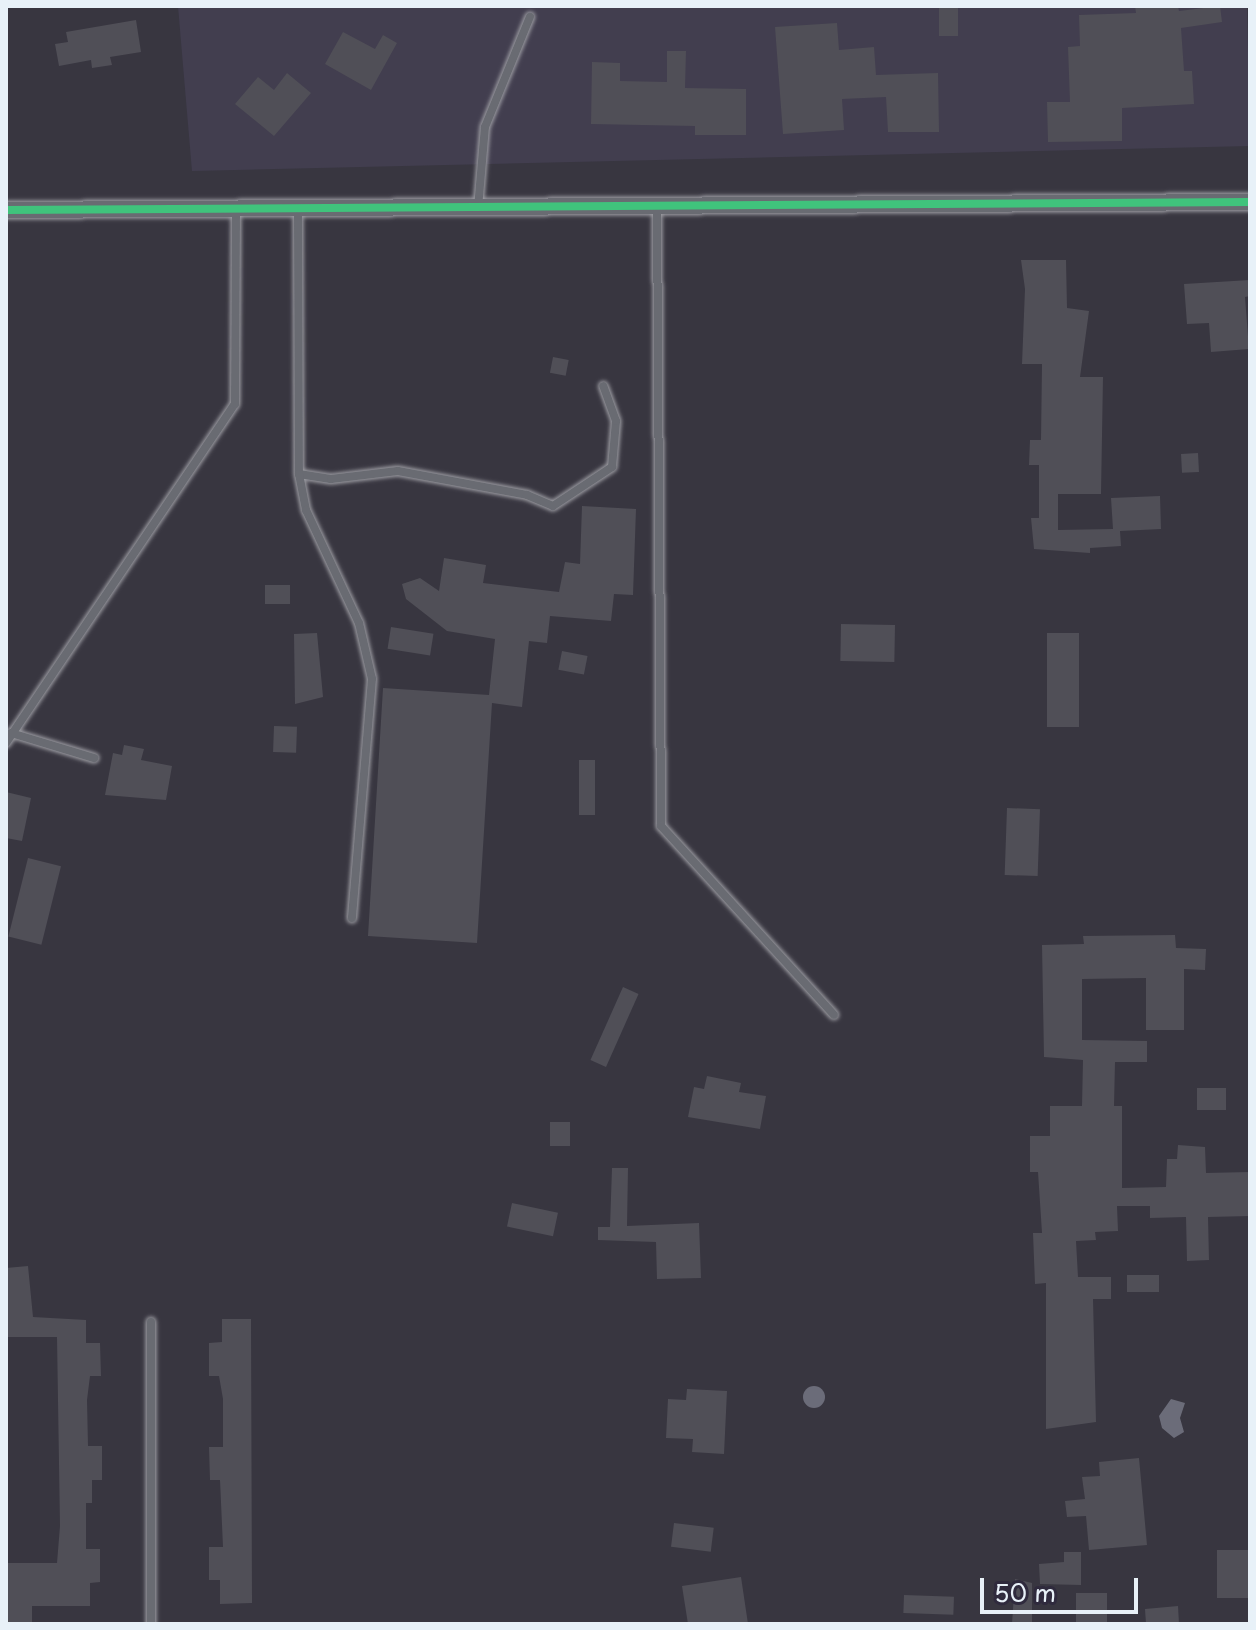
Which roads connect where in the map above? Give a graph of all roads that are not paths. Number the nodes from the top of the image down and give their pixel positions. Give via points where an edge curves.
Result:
1 (530, 17) dead end
2 (1250, 202) edge
3 (657, 204) junction
4 (478, 209) junction
5 (6, 210) edge
6 (298, 211) junction
7 (236, 212) junction
8 (603, 386) dead end
9 (299, 474) junction
10 (11, 733) junction
11 (6, 743) edge
12 (94, 758) dead end
13 (352, 918) dead end
14 (834, 1015) dead end
15 (151, 1322) dead end
16 (151, 1624) edge

1 - 4 lane via 485,127
2 - 3 street
3 - 4 street
3 - 14 lane via 661,826
4 - 6 street
5 - 7 street
6 - 7 street
6 - 9 lane
7 - 10 lane via 235,404
8 - 9 lane via 616,421 612,467 553,506 527,495 398,471 331,479
9 - 13 lane via 306,510 359,623 372,679
10 - 11 lane
10 - 12 lane
15 - 16 lane

